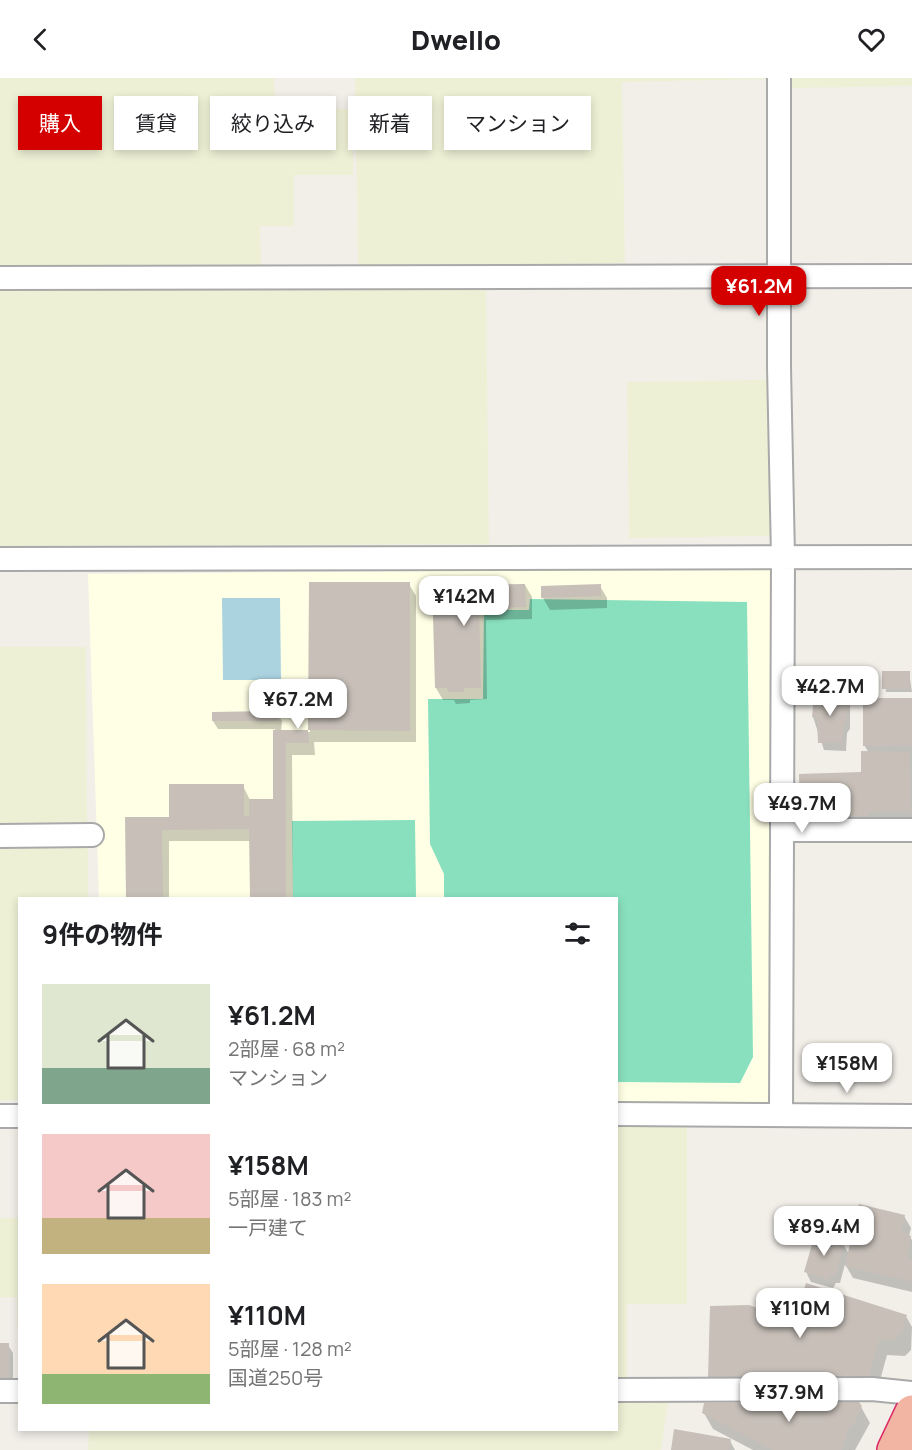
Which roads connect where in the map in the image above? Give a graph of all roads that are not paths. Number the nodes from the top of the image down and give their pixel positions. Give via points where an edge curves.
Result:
1 (779, 78) edge
2 (779, 275) junction
3 (912, 276) edge
4 (0, 278) edge
5 (783, 556) junction
6 (912, 557) edge
7 (0, 560) edge
8 (782, 830) junction
9 (912, 830) edge
10 (92, 835) dead end
11 (0, 836) edge
12 (781, 1113) junction
13 (618, 1114) edge
14 (0, 1116) edge
15 (18, 1116) edge
16 (912, 1116) edge
17 (618, 1390) edge
18 (18, 1391) edge
19 (0, 1392) edge
20 (912, 1393) edge
21 (912, 1412) edge
22 (894, 1450) edge

1 - 2 street
2 - 3 street
2 - 4 street
2 - 5 street
5 - 6 street
5 - 7 street
5 - 8 street
8 - 9 street
8 - 12 street
10 - 11 street
12 - 13 street
12 - 16 street
14 - 15 street
17 - 20 street via 872,1389
18 - 19 street
21 - 22 highway

